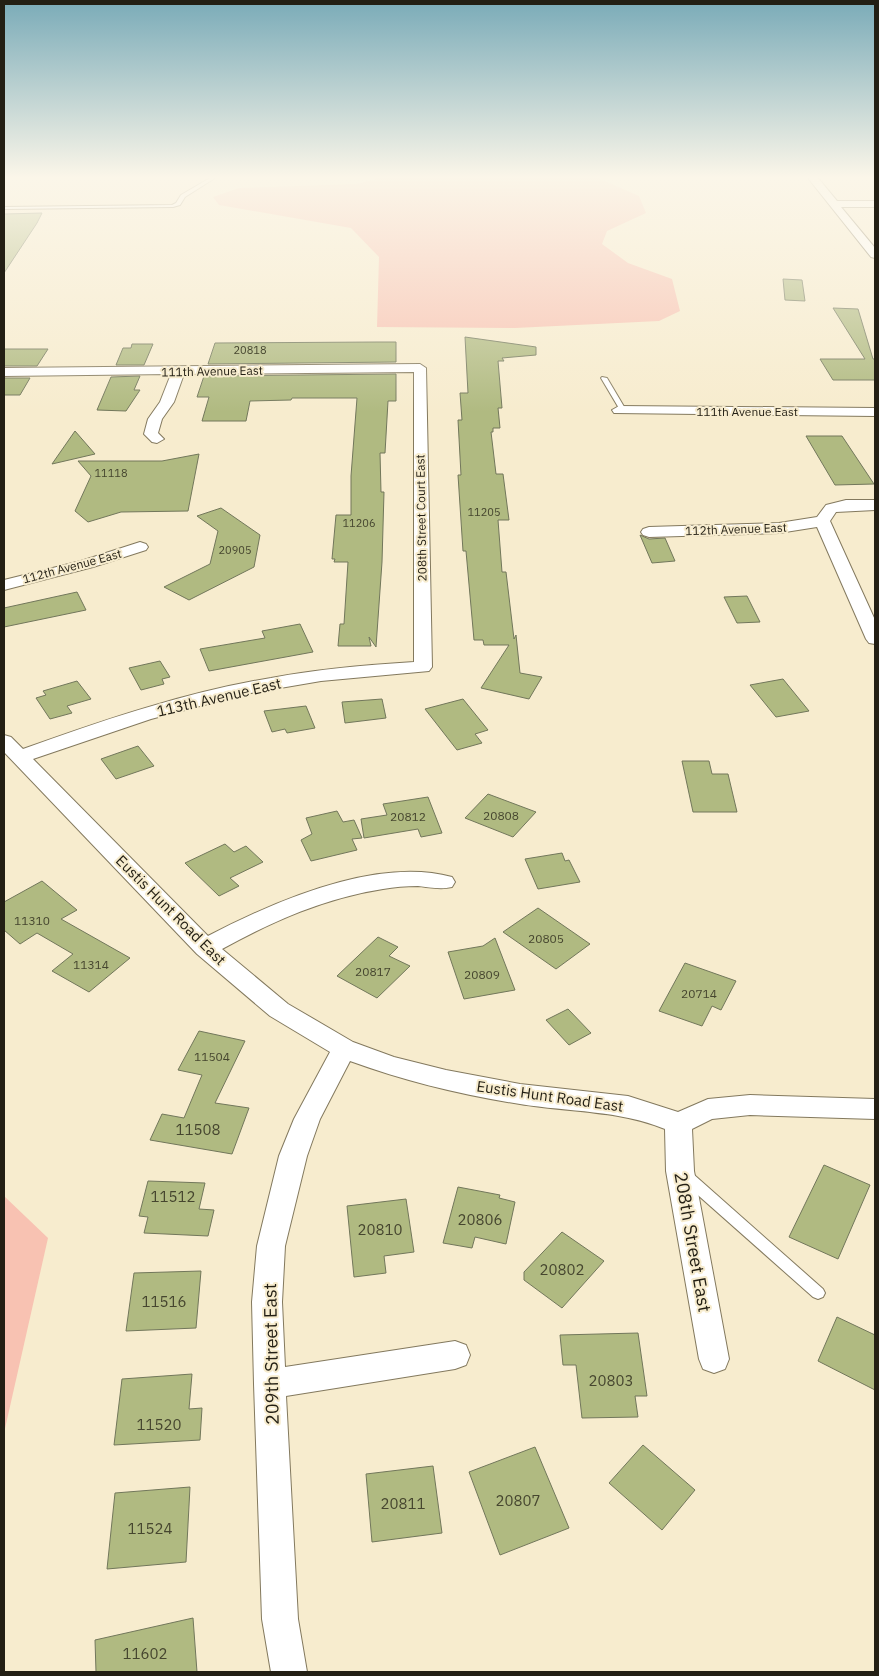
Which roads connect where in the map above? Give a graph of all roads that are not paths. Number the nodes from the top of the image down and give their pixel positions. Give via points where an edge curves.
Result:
1 (420, 368) joint
2 (179, 371) junction
3 (4, 372) edge
4 (604, 378) dead end
5 (621, 410) joint
6 (875, 412) edge
7 (157, 439) dead end
8 (875, 505) edge
9 (824, 518) junction
10 (649, 532) dead end
11 (140, 547) dead end
12 (4, 585) edge
13 (875, 639) edge
14 (424, 667) joint
15 (4, 741) edge
16 (21, 758) junction
17 (444, 882) dead end
18 (205, 948) junction
19 (344, 1048) junction
20 (875, 1109) edge
21 (679, 1123) junction
22 (680, 1171) junction
23 (818, 1293) dead end
24 (455, 1355) dead end
25 (714, 1359) dead end
26 (270, 1384) junction
27 (289, 1672) edge

1 - 2 street, 111th Avenue East
1 - 14 street, 208th Street Court East
2 - 3 street, 111th Avenue East
2 - 7 street via 167,402 152,427 151,434
4 - 5 lane
5 - 6 street, 111th Avenue East
8 - 9 street, 112th Avenue East via 831,508
9 - 10 street, 112th Avenue East via 779,528
9 - 13 street
11 - 12 street, 112th Avenue East
14 - 16 street, 113th Avenue East via 357,671 221,693 106,726
15 - 16 street, Eustis Hunt Road East
16 - 18 street, Eustis Hunt Road East
17 - 18 street via 414,879 320,896 252,922
18 - 19 street, Eustis Hunt Road East via 280,1010
19 - 21 street, Eustis Hunt Road East via 391,1066 446,1080 520,1094 628,1106
19 - 26 street, 209th Street East via 307,1119 293,1156 271,1246 268,1302
20 - 21 street via 750,1105 708,1109
21 - 22 street, 208th Street East
22 - 23 lane
22 - 25 street, 208th Street East
24 - 26 street
26 - 27 street, 209th Street East via 280,1619

